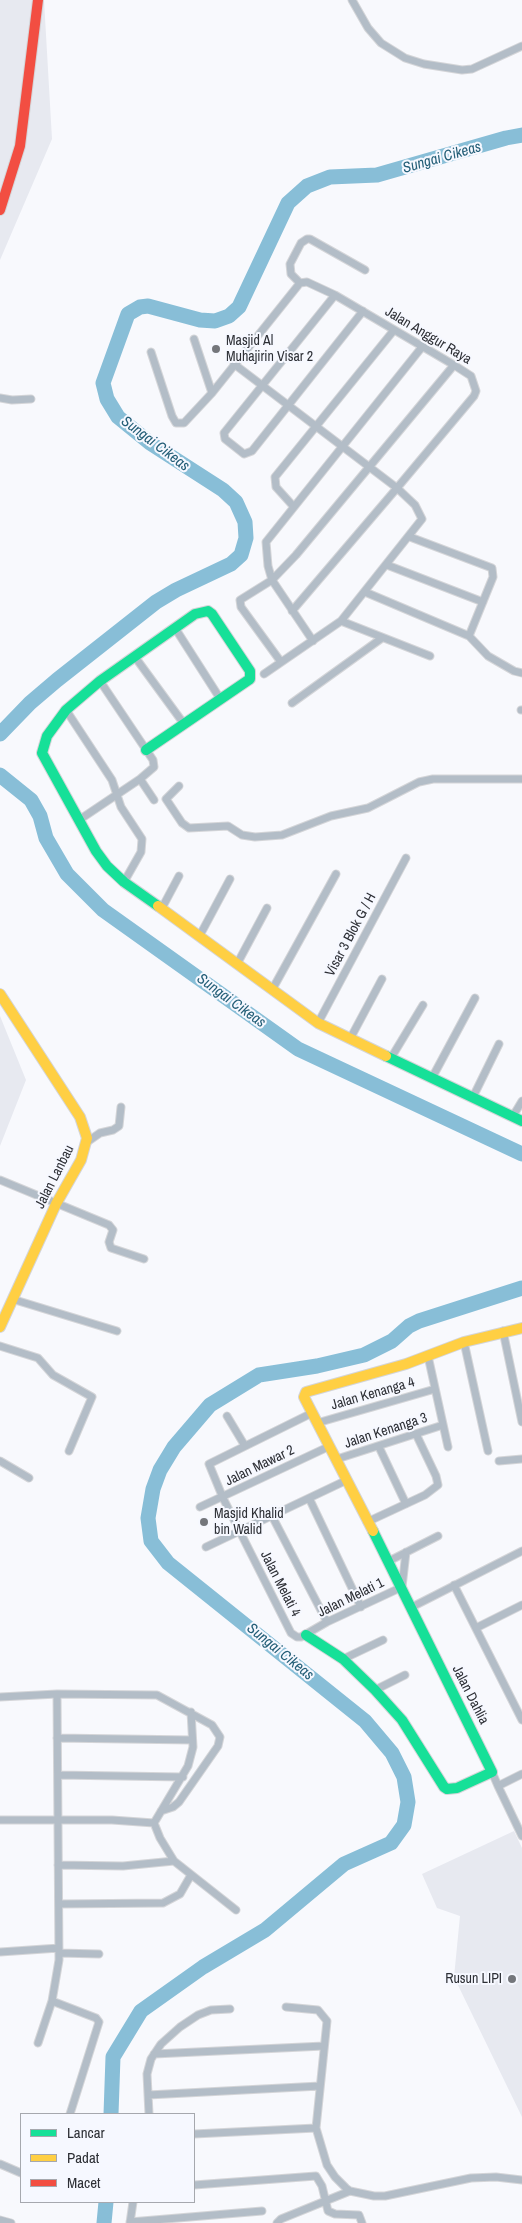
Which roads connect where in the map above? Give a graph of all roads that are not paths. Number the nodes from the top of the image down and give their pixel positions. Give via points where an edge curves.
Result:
1 (38, 0) edge
2 (352, 0) edge
3 (522, 46) edge
4 (0, 210) edge
5 (365, 270) dead end
6 (300, 283) junction
7 (334, 295) junction
8 (363, 311) junction
9 (394, 330) junction
10 (194, 338) dead end
11 (422, 347) junction
12 (151, 352) dead end
13 (234, 364) junction
14 (454, 365) junction
15 (261, 386) junction
16 (212, 393) junction
17 (0, 398) edge
18 (31, 399) dead end
19 (288, 406) junction
20 (316, 425) junction
21 (342, 445) junction
22 (370, 468) junction
23 (397, 488) junction
24 (294, 507) junction
25 (410, 537) junction
26 (387, 565) junction
27 (272, 580) junction
28 (365, 592) junction
29 (483, 602) junction
30 (292, 611) junction
31 (340, 621) junction
32 (175, 628) junction
33 (470, 636) junction
34 (382, 638) junction
35 (313, 641) junction
36 (430, 656) dead end
37 (135, 657) junction
38 (281, 662) junction
39 (522, 673) edge
40 (264, 674) dead end
41 (100, 680) junction
42 (221, 700) junction
43 (292, 703) dead end
44 (66, 710) junction
45 (184, 724) junction
46 (146, 750) junction
47 (522, 778) edge
48 (140, 779) junction
49 (179, 786) dead end
50 (117, 794) junction
51 (154, 800) dead end
52 (79, 820) junction
53 (406, 858) dead end
54 (336, 874) dead end
55 (179, 876) dead end
56 (230, 878) dead end
57 (124, 882) junction
58 (162, 908) junction
59 (267, 908) dead end
60 (199, 936) junction
61 (237, 964) junction
62 (382, 979) dead end
63 (272, 990) junction
64 (0, 994) edge
65 (475, 998) dead end
66 (422, 1005) dead end
67 (318, 1022) junction
68 (350, 1039) junction
69 (499, 1044) dead end
70 (391, 1058) junction
71 (432, 1078) junction
72 (472, 1097) junction
73 (522, 1101) edge
74 (121, 1107) dead end
75 (517, 1119) edge
76 (87, 1142) junction
77 (0, 1180) edge
78 (56, 1204) junction
79 (144, 1259) dead end
80 (12, 1299) junction
81 (0, 1327) edge
82 (522, 1328) edge
83 (117, 1331) dead end
84 (503, 1332) junction
85 (464, 1342) junction
86 (0, 1346) edge
87 (428, 1356) junction
88 (435, 1389) junction
89 (312, 1413) junction
90 (227, 1416) dead end
91 (522, 1422) edge
92 (317, 1423) junction
93 (443, 1425) junction
94 (416, 1434) junction
95 (244, 1446) junction
96 (330, 1446) junction
97 (379, 1446) junction
98 (448, 1448) dead end
99 (69, 1451) dead end
100 (488, 1452) dead end
101 (522, 1459) edge
102 (337, 1460) junction
103 (499, 1460) dead end
104 (0, 1461) edge
105 (29, 1478) dead end
106 (347, 1480) junction
107 (223, 1498) junction
108 (309, 1498) junction
109 (406, 1504) junction
110 (200, 1507) dead end
111 (272, 1516) junction
112 (367, 1522) junction
113 (240, 1531) junction
114 (438, 1536) dead end
115 (206, 1547) dead end
116 (522, 1551) edge
117 (406, 1552) junction
118 (388, 1562) junction
119 (454, 1585) junction
120 (402, 1587) junction
121 (520, 1606) edge
122 (361, 1607) junction
123 (412, 1607) junction
124 (522, 1614) edge
125 (327, 1622) junction
126 (476, 1628) junction
127 (306, 1635) junction
128 (383, 1640) dead end
129 (343, 1659) junction
130 (405, 1675) dead end
131 (375, 1690) junction
132 (57, 1694) junction
133 (0, 1697) edge
134 (191, 1712) junction
135 (522, 1720) edge
136 (57, 1738) junction
137 (192, 1740) junction
138 (492, 1772) junction
139 (522, 1774) edge
140 (58, 1776) junction
141 (183, 1777) junction
142 (498, 1786) junction
143 (161, 1811) junction
144 (0, 1820) edge
145 (59, 1822) junction
146 (154, 1823) junction
147 (522, 1836) edge
148 (174, 1861) junction
149 (58, 1865) junction
150 (191, 1875) junction
151 (60, 1904) junction
152 (236, 1910) dead end
153 (59, 1950) junction
154 (0, 1952) edge
155 (99, 1954) dead end
156 (52, 2001) junction
157 (286, 2006) dead end
158 (230, 2009) dead end
159 (38, 2043) dead end
160 (324, 2046) junction
161 (154, 2054) junction
162 (320, 2086) junction
163 (148, 2095) junction
164 (70, 2113) edge
165 (149, 2113) edge
166 (316, 2128) junction
167 (195, 2134) edge
168 (0, 2164) edge
169 (20, 2173) edge
170 (522, 2180) edge
171 (195, 2185) edge
172 (350, 2191) junction
173 (324, 2201) junction
174 (133, 2203) edge
175 (262, 2211) dead end
176 (0, 2220) edge
177 (130, 2222) edge
178 (11, 2223) edge
179 (277, 2223) edge
180 (362, 2223) edge

1 - 4 street via 20,146
2 - 3 street via 381,43 405,58 424,64 472,69
5 - 6 street via 307,239 301,243 290,264 293,277
6 - 7 street, Jalan Anggur Raya via 308,282
6 - 13 street
7 - 8 street, Jalan Anggur Raya
7 - 15 street
8 - 9 street, Jalan Anggur Raya
8 - 19 street
9 - 11 street, Jalan Anggur Raya
9 - 20 street
10 - 16 street
11 - 14 street, Jalan Anggur Raya
11 - 21 street
12 - 16 street via 176,423 188,421
13 - 15 street
13 - 16 street
14 - 22 street
14 - 23 street, Jalan Anggur Raya via 474,380 474,396
15 - 19 street
15 - 19 street via 226,432 225,439 244,454 249,453
17 - 18 street
19 - 20 street
20 - 21 street
20 - 24 street via 274,480 276,487
21 - 22 street
21 - 24 street
22 - 23 street
22 - 27 street
23 - 25 street via 421,514 421,523
23 - 30 street
24 - 27 street via 266,542
25 - 26 street
25 - 29 street via 492,568 493,577
26 - 28 street
26 - 29 street
27 - 30 street
27 - 38 street via 240,602
28 - 31 street
28 - 33 street
29 - 33 street
30 - 35 street
31 - 34 street
31 - 35 street
32 - 37 street
32 - 42 street
32 - 42 street via 195,614 212,614 250,671 247,683
33 - 39 street via 488,656
34 - 36 street
34 - 43 street
35 - 38 street
37 - 41 street
37 - 45 street
38 - 40 street
41 - 44 street
41 - 46 street
42 - 45 street
44 - 50 street via 112,780
44 - 52 street via 47,736 42,753
45 - 46 street
46 - 48 street via 154,767
47 - 49 street via 419,782 368,808 331,816 282,835 255,837 242,835 228,826 189,828 166,799
48 - 50 street
48 - 51 street
50 - 52 street
50 - 57 street via 121,807 142,839 141,852
52 - 57 street via 96,851
53 - 67 street, Visar 3 Blok G / H
54 - 63 street
55 - 58 street
56 - 60 street
57 - 58 street
58 - 60 street
59 - 61 street
60 - 61 street
61 - 63 street
62 - 68 street
63 - 67 street
64 - 76 street, Jalan Lanbau via 80,1117
65 - 71 street
66 - 70 street
67 - 68 street
68 - 70 street
69 - 72 street
70 - 71 street
71 - 72 street
72 - 75 street
73 - 75 street
74 - 76 street via 119,1126
76 - 78 street, Jalan Lanbau via 81,1160
77 - 78 street
78 - 79 street via 109,1226 113,1230 109,1242 111,1248
78 - 80 street, Jalan Lanbau
80 - 81 street, Jalan Lanbau
80 - 83 street
82 - 84 street
84 - 85 street
84 - 91 street
85 - 87 street
85 - 100 street
86 - 99 street via 38,1358 52,1375 92,1397
87 - 88 street
87 - 89 street, Jalan Dahlia via 309,1390 305,1399
88 - 92 street, Jalan Kenanga 4
88 - 93 street
89 - 92 street, Jalan Dahlia
89 - 95 street
90 - 95 street
92 - 96 street, Jalan Dahlia
93 - 94 street, Jalan Kenanga 3
93 - 98 street
94 - 97 street, Jalan Kenanga 3
94 - 109 street via 438,1486
95 - 107 street via 209,1464
96 - 102 street, Jalan Dahlia
96 - 107 street, Jalan Mawar 2
97 - 102 street, Jalan Kenanga 3
97 - 109 street
101 - 103 street
102 - 106 street, Jalan Dahlia
104 - 105 street
106 - 108 street
106 - 112 street, Jalan Dahlia
107 - 110 street, Jalan Mawar 2
107 - 113 street
108 - 111 street
108 - 122 street
109 - 112 street
111 - 113 street
111 - 125 street
112 - 118 street, Jalan Dahlia
113 - 115 street
113 - 127 street, Jalan Melati 4 via 291,1633 297,1638
114 - 117 street
116 - 119 street
117 - 118 street
117 - 120 street, Jalan Melati 1
118 - 120 street, Jalan Dahlia
119 - 123 street
119 - 126 street
120 - 122 street, Jalan Melati 1
120 - 123 street, Jalan Dahlia
121 - 124 street
121 - 126 street
122 - 125 street, Jalan Melati 1
123 - 138 street, Jalan Dahlia
125 - 127 street, Jalan Melati 1
126 - 135 street
127 - 129 street
128 - 129 street
129 - 131 street
130 - 131 street
131 - 138 street via 402,1720 444,1787 457,1788
132 - 133 street
132 - 134 street via 157,1695
132 - 136 street
134 - 137 street
134 - 143 street via 212,1725 220,1742 179,1802
136 - 137 street
136 - 140 street
137 - 141 street via 191,1756
138 - 142 street
139 - 142 street
140 - 141 street
140 - 145 street
141 - 143 street
142 - 147 street
143 - 146 street
144 - 145 street
145 - 146 street via 112,1820
145 - 149 street
146 - 148 street
148 - 149 street via 123,1866
148 - 150 street
149 - 151 street
150 - 151 street via 180,1894 163,1903
150 - 152 street
151 - 153 street
153 - 154 street
153 - 155 street
153 - 156 street
156 - 159 street
156 - 164 street via 99,2022
157 - 160 street via 318,2010 325,2016
158 - 161 street via 211,2010 198,2015 180,2027
160 - 161 street
160 - 162 street
161 - 163 street via 147,2074
162 - 163 street
162 - 166 street
163 - 165 street
166 - 167 street
166 - 172 street via 330,2171
168 - 169 street
170 - 172 street via 471,2178 385,2196
171 - 173 street via 316,2176 322,2186
172 - 173 street
173 - 179 street
173 - 180 street via 331,2213 359,2215
174 - 177 street
175 - 177 street
176 - 178 street

